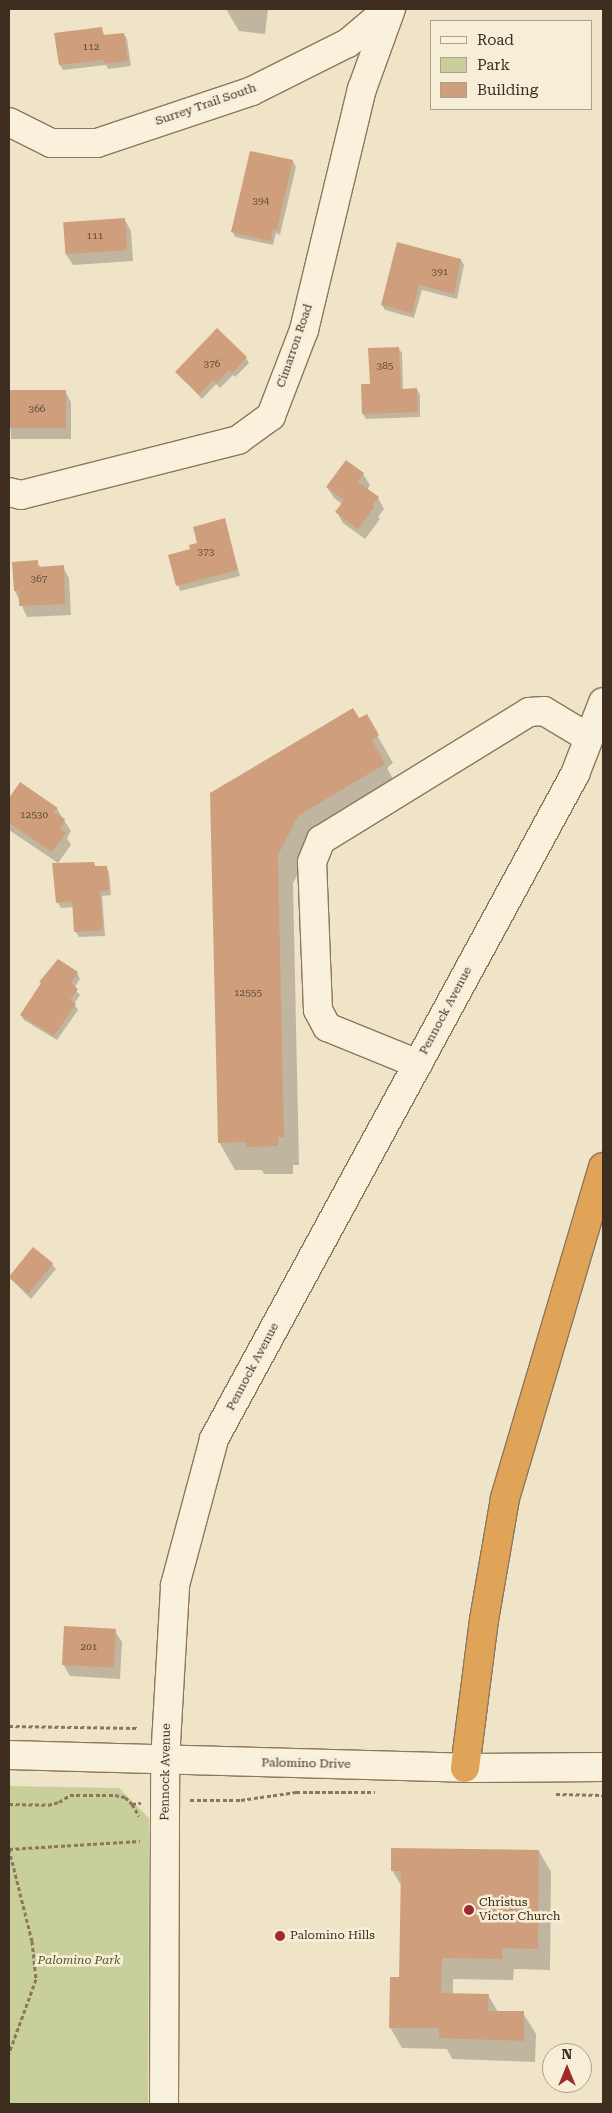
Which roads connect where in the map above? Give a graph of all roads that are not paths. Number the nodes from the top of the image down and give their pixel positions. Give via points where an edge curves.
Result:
1 (390, 9) edge
2 (9, 122) edge
3 (9, 492) edge
4 (603, 702) edge
5 (589, 738) junction
6 (418, 1064) junction
7 (603, 1167) edge
8 (9, 1755) edge
9 (165, 1761) junction
10 (603, 1767) edge
11 (465, 1768) junction
12 (164, 2104) edge

1 - 2 street, Surrey Trail South via 348,43 252,91 97,143 51,143
1 - 3 street, Cimarron Road via 362,89 304,330 271,416 238,440 20,495
4 - 5 street, Pennock Avenue
5 - 6 street, Pennock Avenue via 575,774
5 - 6 street via 544,711 529,712 321,840 312,862 318,1010 326,1027
6 - 9 street, Pennock Avenue via 214,1439 176,1585
7 - 11 highway via 505,1498 484,1620
8 - 9 street, Palomino Drive
9 - 11 street, Palomino Drive
9 - 12 street, Pennock Avenue
10 - 11 street, Palomino Drive

